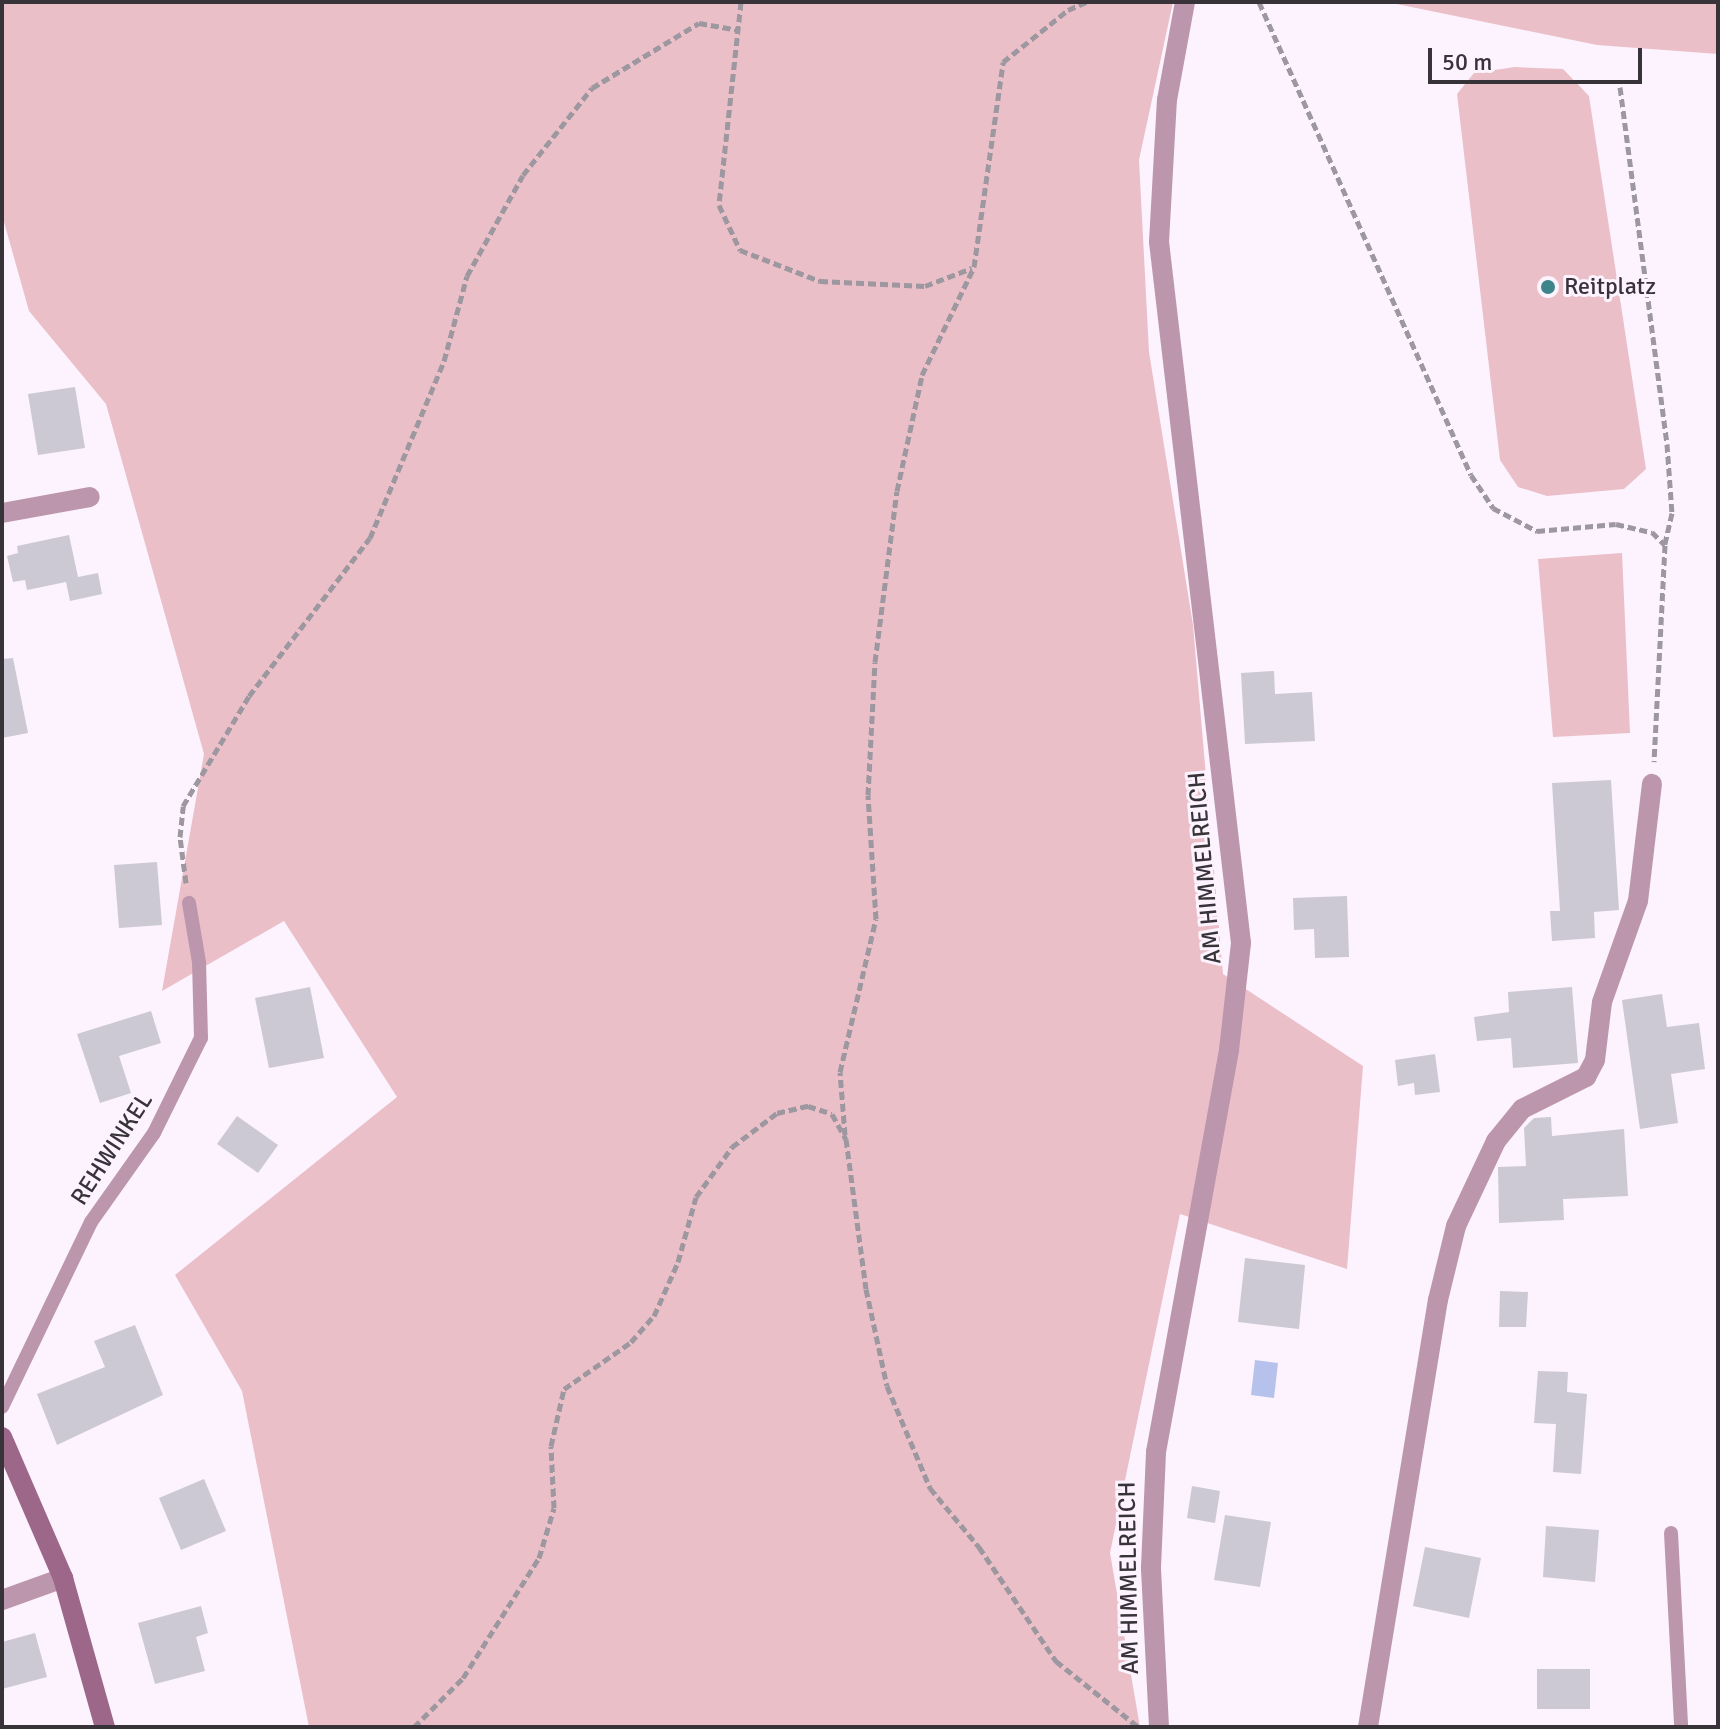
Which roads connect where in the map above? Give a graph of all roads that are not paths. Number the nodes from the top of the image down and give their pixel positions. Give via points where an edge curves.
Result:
1 (1185, 2) edge
2 (90, 497) dead end
3 (2, 513) edge
4 (1652, 784) road end
5 (189, 903) road end
6 (2, 1407) edge
7 (2, 1437) edge
8 (1671, 1533) dead end
9 (63, 1578) junction
10 (2, 1600) edge
11 (105, 1727) edge
12 (1159, 1727) edge
13 (1368, 1727) edge
14 (1681, 1727) edge

1 - 12 street, AM HIMMELREICH via 1167,100 1159,242 1241,943 1229,1050 1156,1452 1151,1567
2 - 3 street
4 - 13 street via 1638,901 1602,1002 1595,1060 1586,1077 1522,1109 1496,1141 1456,1226 1438,1300
5 - 6 lane, REHWINKEL via 199,962 201,1038 154,1133 91,1222
7 - 9 main road
8 - 14 lane
9 - 10 street
9 - 11 main road

